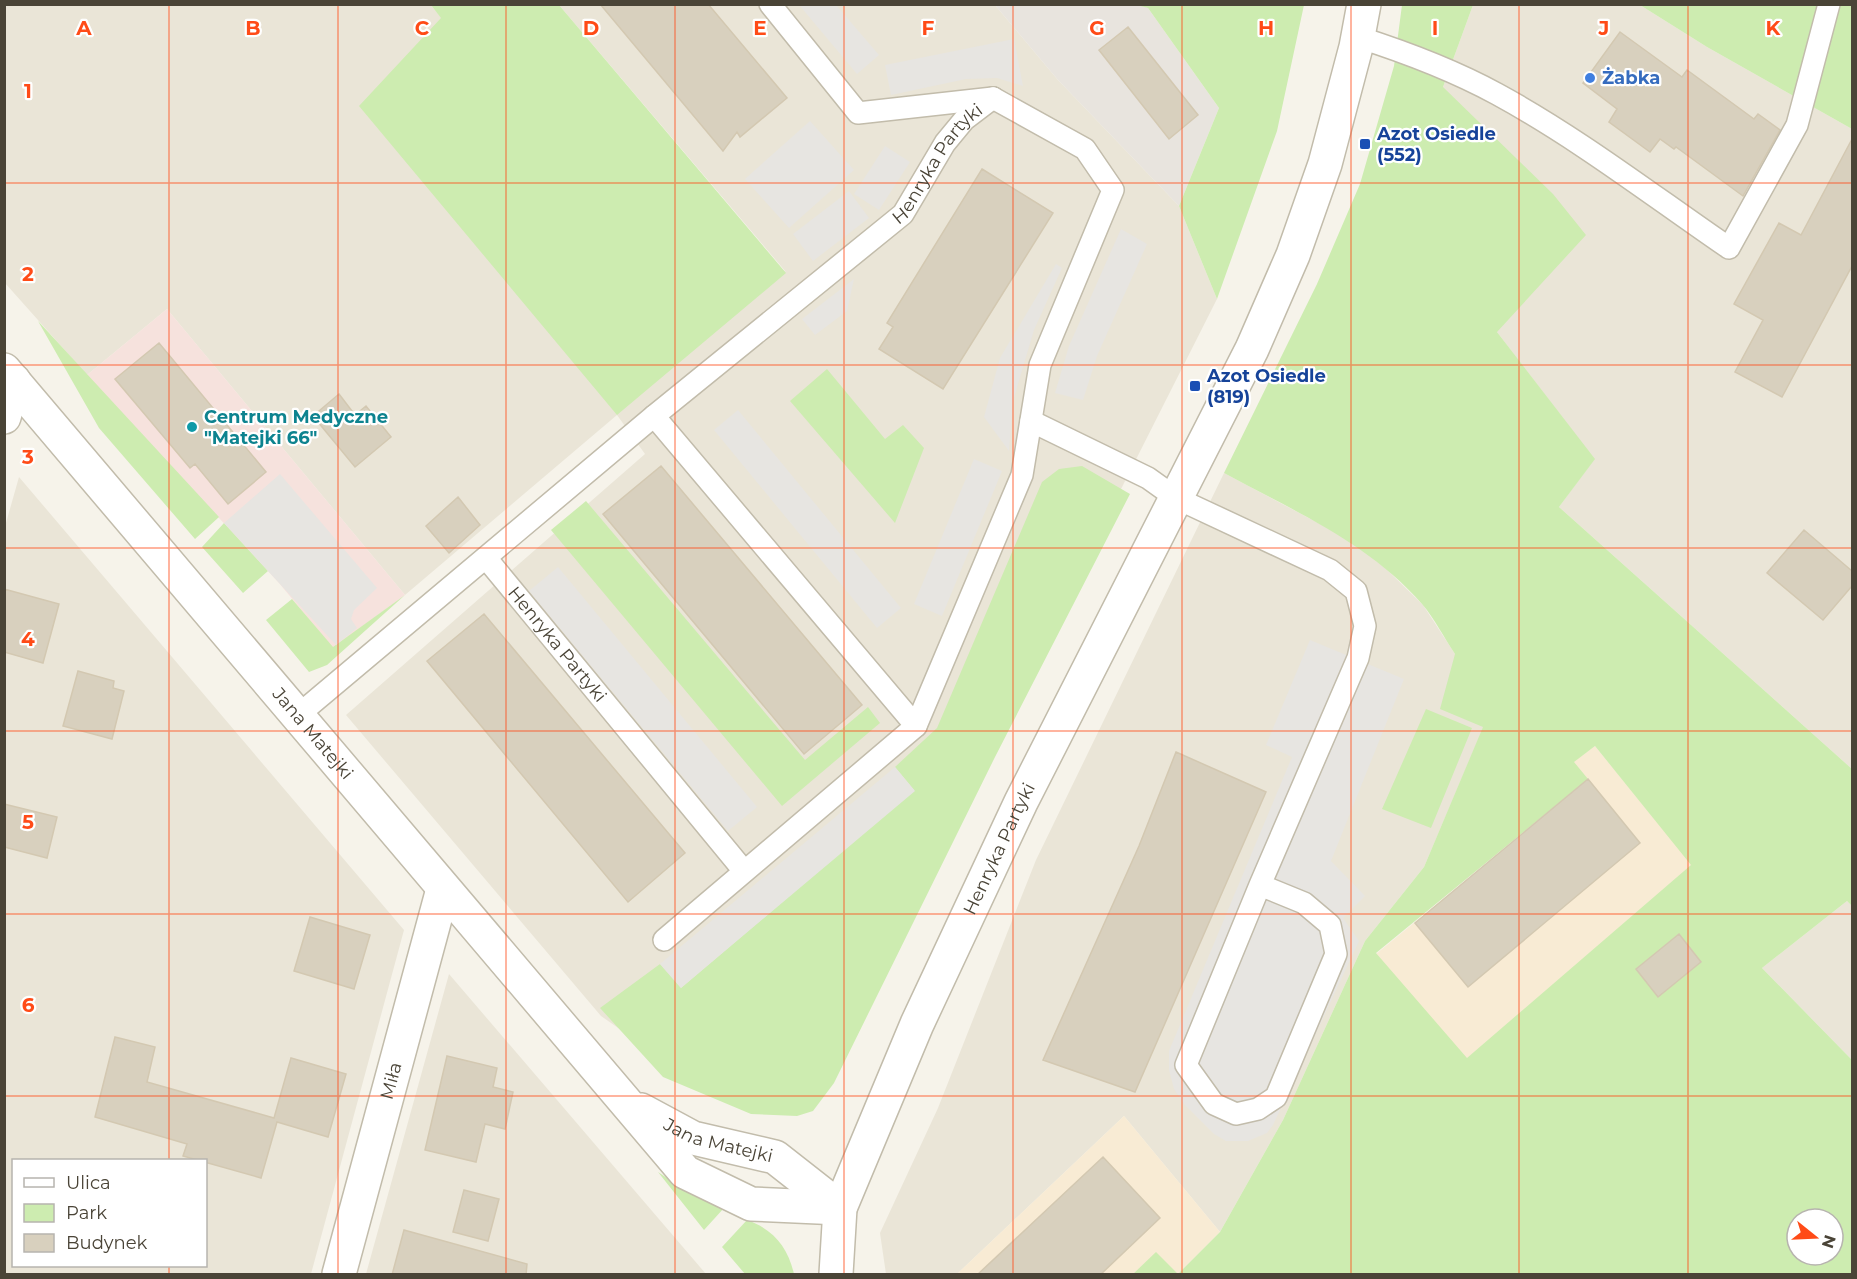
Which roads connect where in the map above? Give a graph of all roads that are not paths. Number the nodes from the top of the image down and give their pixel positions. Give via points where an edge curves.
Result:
1 (770, 4) edge
2 (1364, 4) edge
3 (1830, 4) edge
4 (1358, 37) junction
5 (993, 98) junction
6 (9, 375) edge
7 (654, 416) junction
8 (4, 417) edge
9 (1031, 421) junction
10 (1176, 498) junction
11 (486, 558) junction
12 (297, 716) junction
13 (916, 726) junction
14 (744, 871) junction
15 (1260, 885) junction
16 (443, 889) junction
17 (664, 940) dead end
18 (621, 1100) junction
19 (840, 1208) junction
20 (339, 1275) edge
21 (836, 1275) edge

1 - 5 lane via 858,113
2 - 4 street, Henryka Partyki
3 - 4 lane via 1797,125 1729,248 1496,94 1398,49
4 - 10 street, Henryka Partyki via 1324,164 1293,255 1252,349
5 - 7 lane, Henryka Partyki via 964,120 945,143 903,214
5 - 9 lane, Henryka Partyki via 1085,149 1113,190 1040,365
6 - 8 street
6 - 12 street, Jana Matejki
7 - 11 lane, Henryka Partyki
7 - 13 lane
9 - 10 lane via 1148,478
9 - 13 lane, Henryka Partyki via 1022,474
10 - 15 lane via 1330,570 1356,591 1365,626 1358,658
10 - 19 street, Henryka Partyki via 1021,802 917,1024
11 - 12 lane, Henryka Partyki
11 - 14 lane, Henryka Partyki
12 - 16 street, Jana Matejki
13 - 14 lane, Henryka Partyki
14 - 17 lane, Henryka Partyki
15 - 15 lane via 1186,1065 1214,1104 1236,1114 1258,1109 1276,1097 1336,954 1330,925 1304,903
16 - 18 street, Jana Matejki
16 - 20 street, Miła
18 - 19 street, Jana Matejki via 693,1138 775,1156
18 - 19 street, Jana Matejki via 685,1172 751,1204
19 - 21 street

